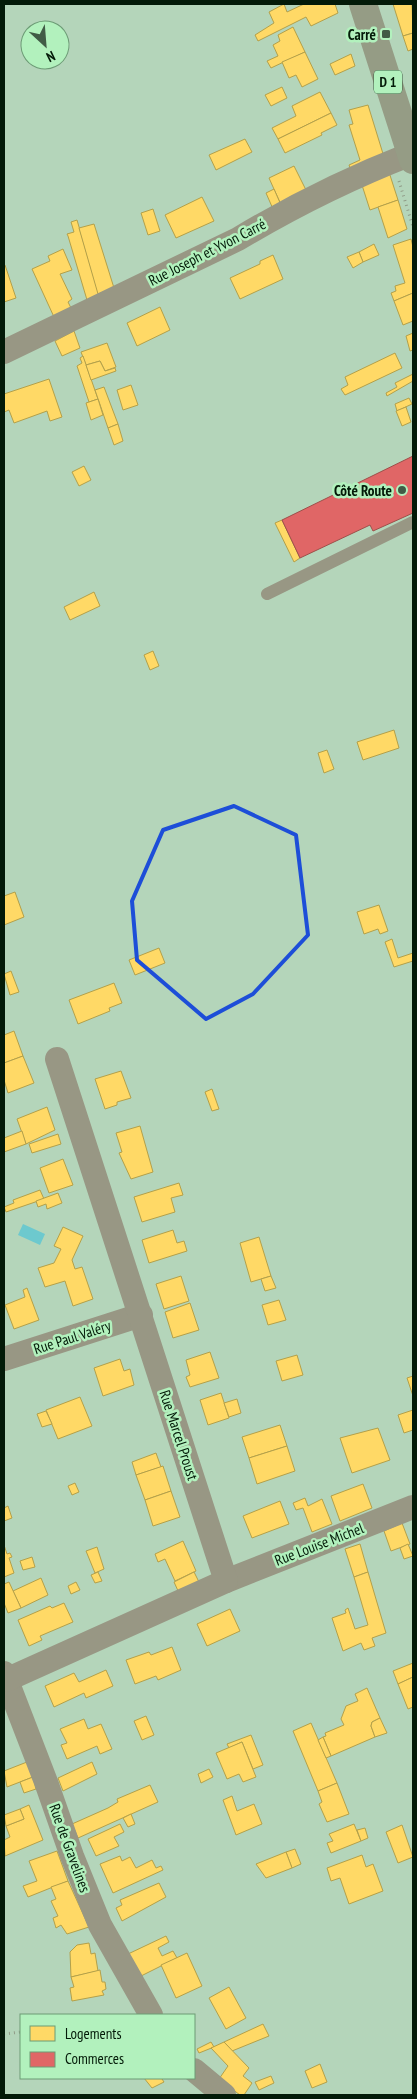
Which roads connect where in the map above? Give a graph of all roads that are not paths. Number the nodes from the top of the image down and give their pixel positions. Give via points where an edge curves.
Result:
1 (363, 4) edge
2 (408, 126) edge
3 (412, 157) edge
4 (4, 352) edge
5 (413, 522) edge
6 (268, 594) dead end
7 (57, 1059) dead end
8 (141, 1315) junction
9 (4, 1359) edge
10 (413, 1507) edge
11 (226, 1581) junction
12 (5, 1676) edge
13 (150, 2014) edge
14 (195, 2071) edge
15 (224, 2095) edge

1 - 2 main road, D 1
2 - 3 main road, D 1
3 - 4 street, Rue Joseph et Yvon Carré via 386,163
5 - 6 lane
7 - 8 street, Rue Marcel Proust
8 - 9 street, Rue Paul Valéry
8 - 11 street, Rue Marcel Proust
10 - 11 street, Rue Louise Michel
11 - 12 street
12 - 13 street, Rue de Gravelines via 100,1925
14 - 15 street

